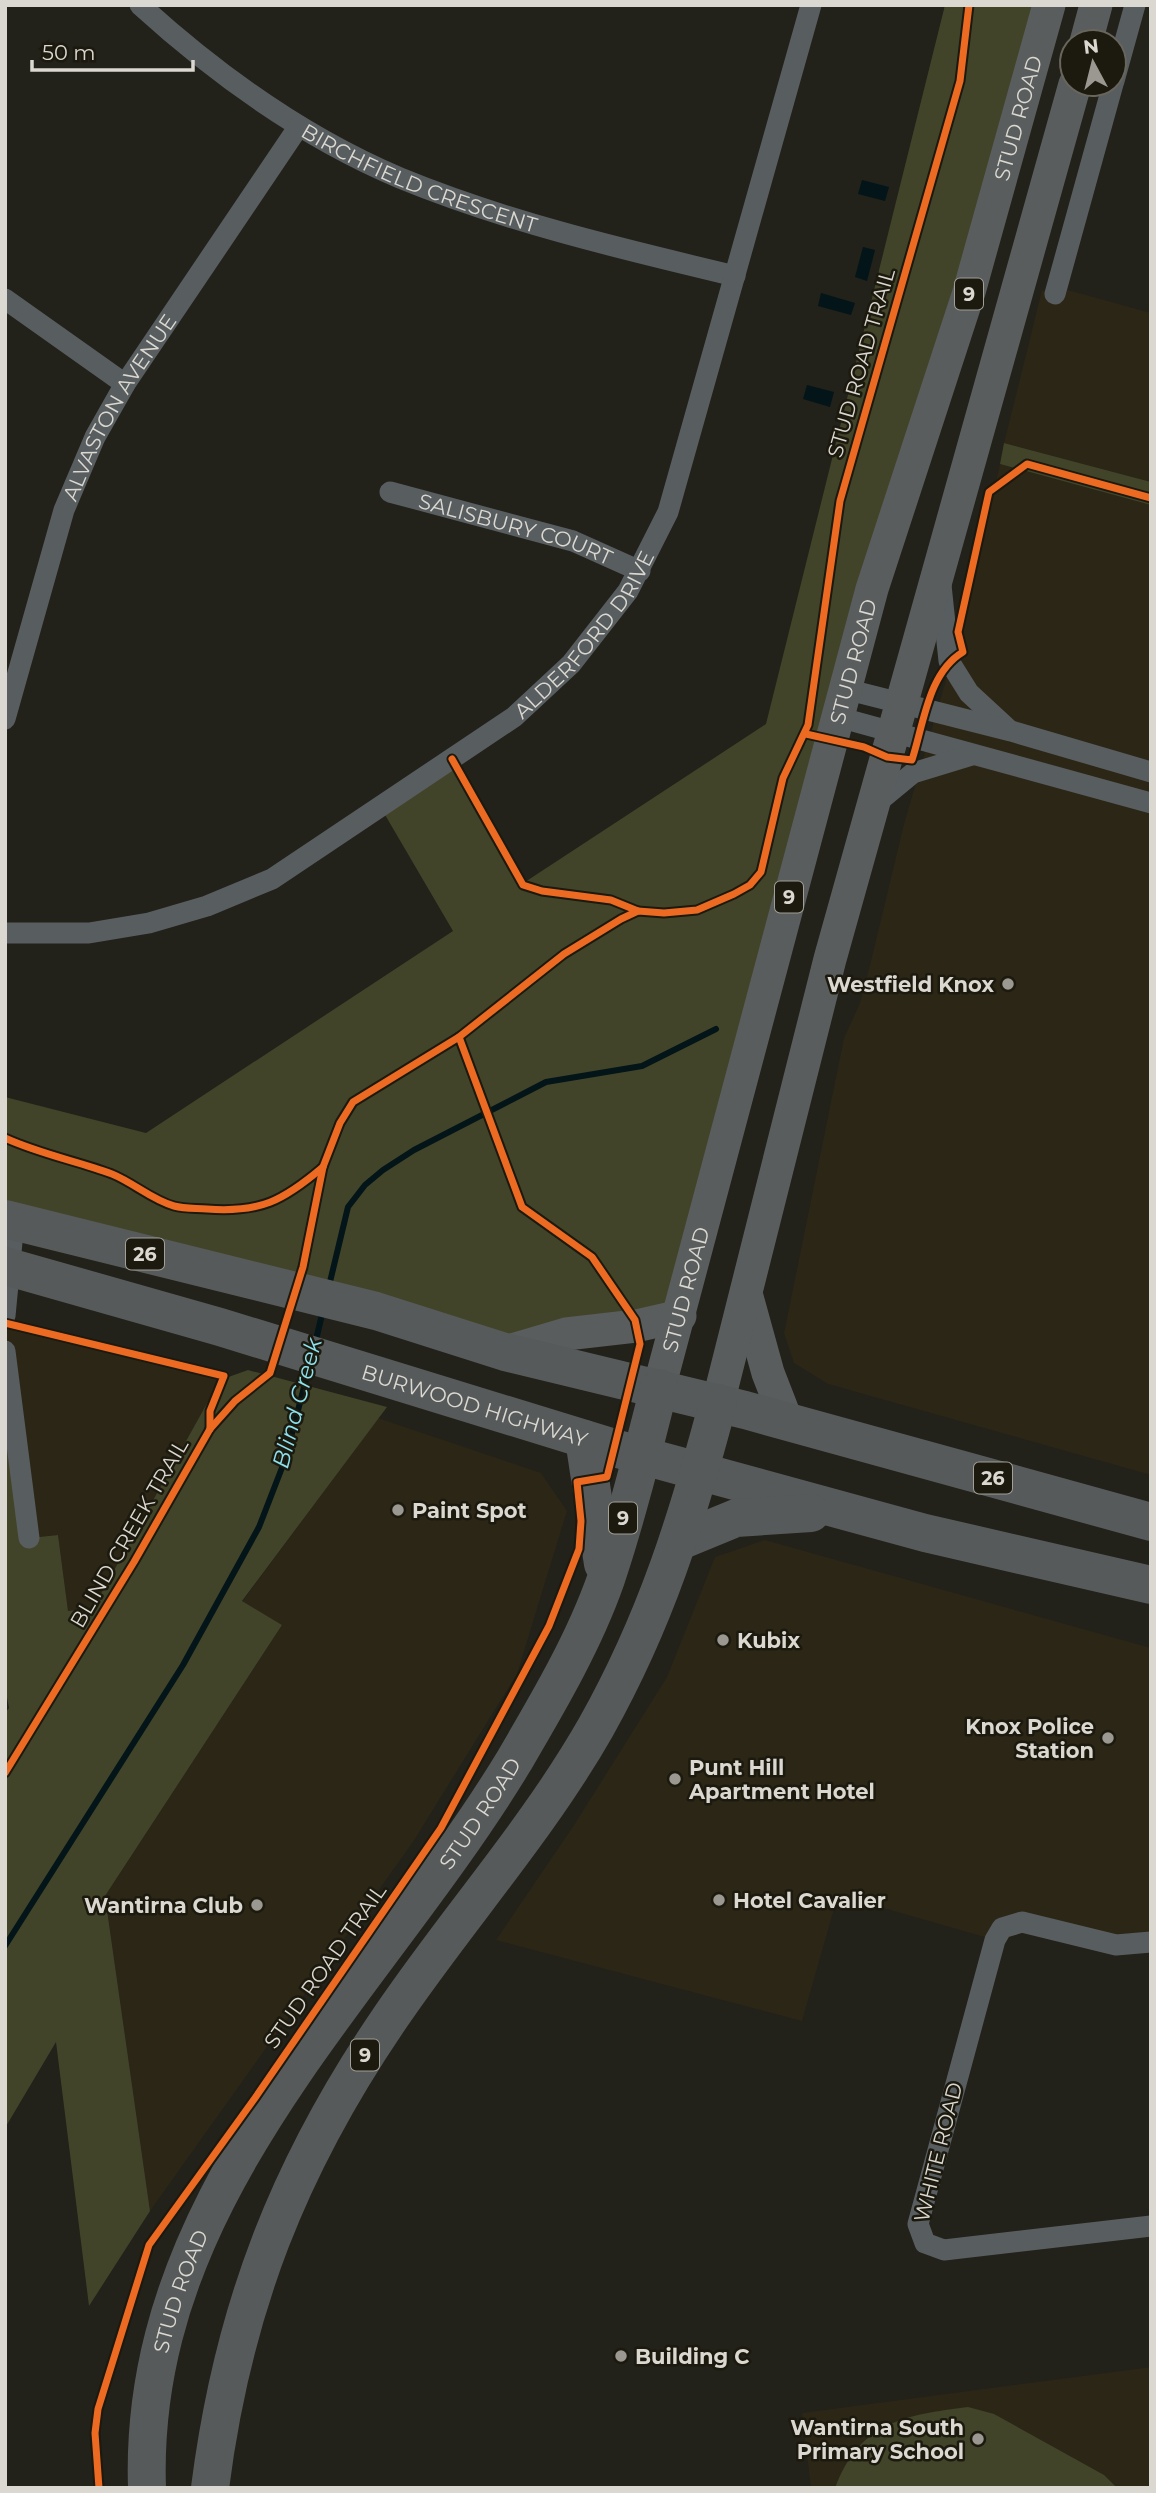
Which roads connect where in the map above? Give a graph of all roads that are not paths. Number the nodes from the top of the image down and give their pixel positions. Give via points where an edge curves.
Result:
1 (140, 5) edge
2 (811, 5) edge
3 (1096, 5) edge
4 (1135, 5) edge
5 (1048, 7) edge
6 (1090, 28) edge
7 (1128, 31) edge
8 (1071, 98) edge
9 (1110, 98) edge
10 (299, 126) junction
11 (735, 276) junction
12 (1055, 294) dead end
13 (5, 299) edge
14 (125, 384) junction
15 (390, 492) dead end
16 (939, 569) junction
17 (640, 571) junction
18 (842, 703) junction
19 (898, 718) junction
20 (5, 719) edge
21 (1011, 731) junction
22 (972, 755) junction
23 (1151, 772) edge
24 (1151, 803) edge
25 (873, 806) junction
26 (5, 933) edge
27 (10, 1220) edge
28 (7, 1267) edge
29 (746, 1294) junction
30 (680, 1316) junction
31 (5, 1317) edge
32 (5, 1351) edge
33 (505, 1352) junction
34 (659, 1388) junction
35 (718, 1403) junction
36 (787, 1422) junction
37 (584, 1439) junction
38 (641, 1456) junction
39 (700, 1471) junction
40 (841, 1511) junction
41 (1151, 1522) edge
42 (29, 1538) dead end
43 (680, 1541) junction
44 (606, 1580) junction
45 (1151, 1585) edge
46 (1151, 1942) edge
47 (1151, 2226) edge
48 (147, 2488) edge
49 (210, 2488) edge

1 - 10 street, BIRCHFIELD CRESCENT via 219,72
2 - 11 street, ALDERFORD DRIVE
3 - 6 main road
4 - 7 street
5 - 18 main road, STUD ROAD / 9 via 969,292 876,574
8 - 16 main road, 9
9 - 12 street
10 - 11 street, BIRCHFIELD CRESCENT via 398,177 458,200 528,223
10 - 14 street, ALVASTON AVENUE
11 - 17 street, ALDERFORD DRIVE via 675,493
13 - 14 street
14 - 20 street, ALVASTON AVENUE via 95,437 64,510
15 - 17 street, SALISBURY COURT via 573,541
16 - 19 main road, 9
16 - 21 street via 949,661 969,693
17 - 26 street, ALDERFORD DRIVE via 598,632 543,692 295,866 238,895 149,923 89,933
18 - 19 street
18 - 19 street
18 - 30 main road, STUD ROAD / 9
19 - 21 street
19 - 22 street
19 - 25 main road, 9
21 - 23 street
22 - 24 street
22 - 25 street via 913,773
25 - 29 main road, 9 via 782,1139
27 - 28 street
27 - 33 highway, 26 via 361,1308
28 - 31 street
28 - 37 highway, BURWOOD HIGHWAY / 26
29 - 35 main road, 9
29 - 36 main road
30 - 33 main road via 566,1334
30 - 34 main road, STUD ROAD / 9
32 - 42 street
33 - 34 highway, 26
34 - 35 highway, 26
34 - 38 highway, STUD ROAD / 9
35 - 36 highway, 26
35 - 39 highway, 9
36 - 41 highway, 26
37 - 38 highway, BURWOOD HIGHWAY / 26
37 - 44 highway
38 - 39 highway, BURWOOD HIGHWAY / 26
38 - 44 highway, STUD ROAD / 9
39 - 40 highway, BURWOOD HIGHWAY / 26
39 - 43 highway, 9
40 - 43 highway via 736,1518
40 - 45 highway, BURWOOD HIGHWAY / 26
43 - 49 highway, 9 via 654,1611 587,1740 552,1796 392,2014 306,2159 267,2247 243,2317 221,2412
44 - 48 highway, STUD ROAD / 9 via 558,1683 492,1795 226,2176 202,2225 161,2345 152,2396
46 - 47 street, WHITE ROAD via 1116,1945 1023,1922 1007,1924 995,1940 918,2224 921,2238 930,2247 950,2250

